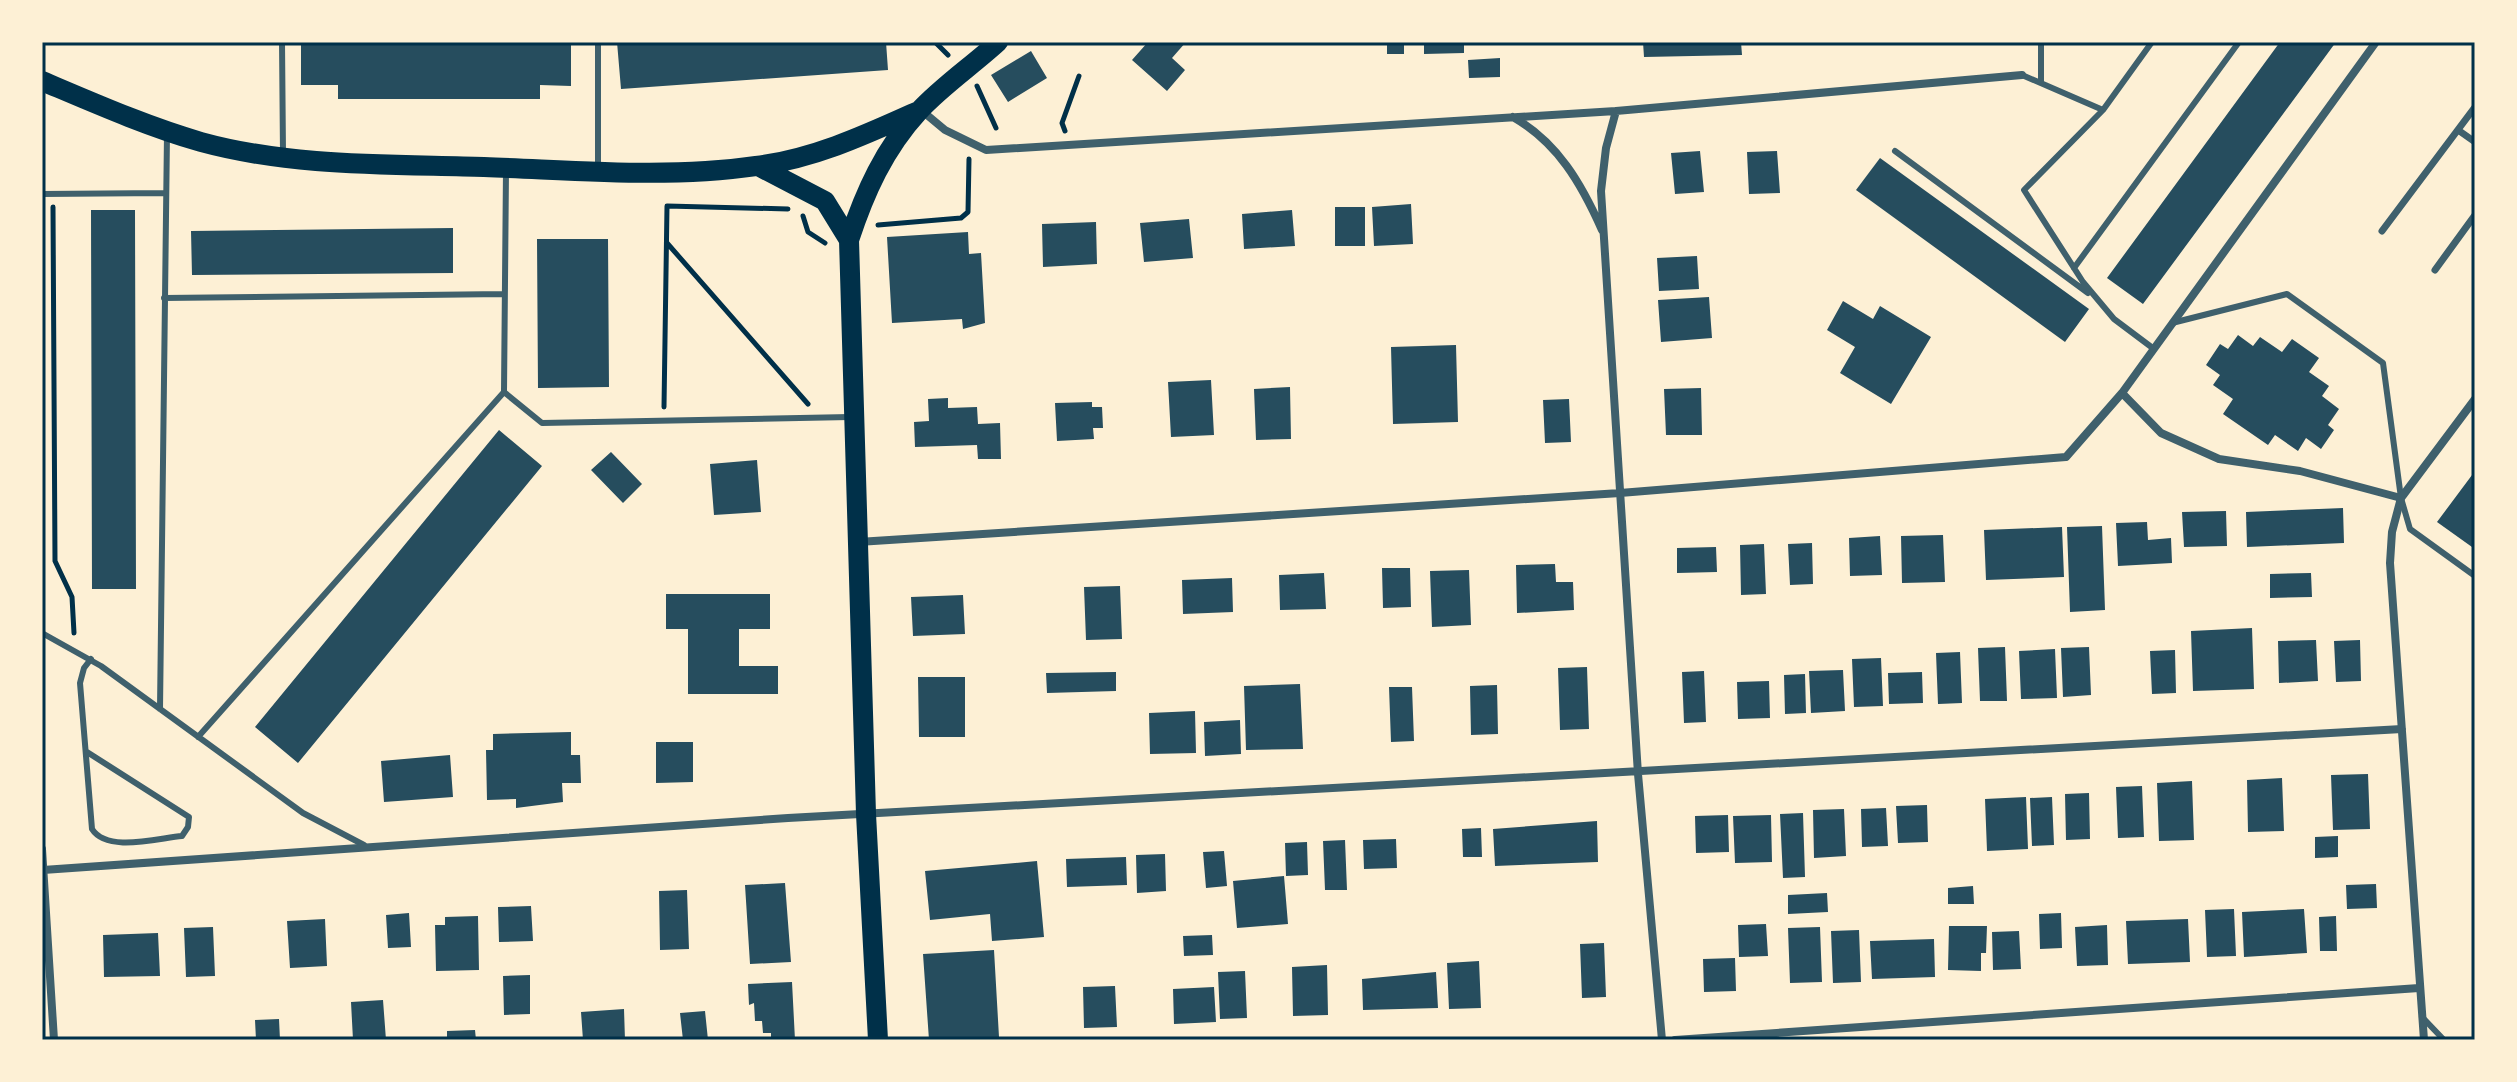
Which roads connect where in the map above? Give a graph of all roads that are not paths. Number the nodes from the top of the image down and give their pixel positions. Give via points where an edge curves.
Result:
1 (282, 42) edge
2 (598, 42) edge
3 (998, 42) edge
4 (2041, 42) edge
5 (2152, 42) edge
6 (2239, 42) edge
7 (2376, 42) edge
8 (2022, 75) joint
9 (42, 81) edge
10 (2041, 83) junction
11 (2475, 107) edge
12 (920, 110) junction
13 (2103, 110) junction
14 (1616, 111) junction
15 (1512, 117) junction
16 (2458, 130) junction
17 (167, 131) junction
18 (2475, 142) edge
19 (1895, 151) dead end
20 (283, 158) junction
21 (758, 166) junction
22 (506, 168) junction
23 (598, 170) junction
24 (165, 193) junction
25 (42, 194) edge
26 (2475, 215) edge
27 (2382, 231) dead end
28 (1604, 234) junction
29 (849, 240) junction
30 (2074, 268) junction
31 (2435, 270) dead end
32 (504, 294) junction
33 (164, 298) junction
34 (2098, 300) junction
35 (2172, 323) junction
36 (2154, 349) junction
37 (504, 392) junction
38 (2122, 393) junction
39 (2475, 399) edge
40 (852, 417) junction
41 (1620, 493) junction
42 (2401, 498) junction
43 (857, 542) junction
44 (2475, 576) edge
45 (42, 633) edge
46 (91, 659) junction
47 (160, 709) junction
48 (2402, 729) junction
49 (198, 737) junction
50 (87, 752) junction
51 (1638, 774) junction
52 (866, 814) junction
53 (364, 845) junction
54 (42, 849) edge
55 (43, 870) edge
56 (2419, 988) junction
57 (2422, 1017) junction
58 (54, 1040) edge
59 (878, 1040) edge
60 (1662, 1040) edge
61 (1675, 1040) edge
62 (2424, 1040) edge
63 (2444, 1040) edge

1 - 20 lane
2 - 23 lane
3 - 12 main road
4 - 10 lane
5 - 13 lane
6 - 30 lane
7 - 35 street
8 - 10 lane
8 - 14 street
9 - 17 main road
10 - 13 lane
11 - 16 street
12 - 15 street via 945,130 986,150
12 - 21 main road via 816,153
12 - 29 main road via 884,156
13 - 30 lane via 2024,190
14 - 15 street
14 - 28 street via 1601,191
15 - 28 street via 1561,155
16 - 18 street
16 - 27 street
17 - 20 main road
17 - 24 lane
19 - 34 lane
20 - 22 main road
21 - 23 main road via 672,173
21 - 29 main road via 825,201
22 - 23 main road
22 - 32 lane
24 - 25 lane
24 - 33 lane
26 - 31 street
28 - 41 street
29 - 40 main road
30 - 34 lane
32 - 33 lane
32 - 37 lane
33 - 47 lane
34 - 36 lane
35 - 36 street
35 - 42 lane via 2287,294 2383,363
36 - 38 street
37 - 40 lane via 542,423
37 - 49 lane
38 - 41 street via 2066,457
38 - 42 street via 2161,433 2219,459 2300,471
39 - 42 street
40 - 43 main road
41 - 43 street
41 - 51 street
42 - 44 lane via 2410,529
42 - 48 street via 2390,563
43 - 52 main road
45 - 46 lane
46 - 47 lane
46 - 50 lane via 80,683
47 - 49 lane
48 - 51 street
48 - 56 street
49 - 53 lane via 303,813
50 - 50 lane via 92,829 98,838 110,842 182,836 189,817
51 - 52 street
51 - 60 street
52 - 53 street
52 - 59 main road
53 - 55 street
54 - 55 street
55 - 58 street
56 - 57 street
56 - 61 street
57 - 62 street
57 - 63 lane

